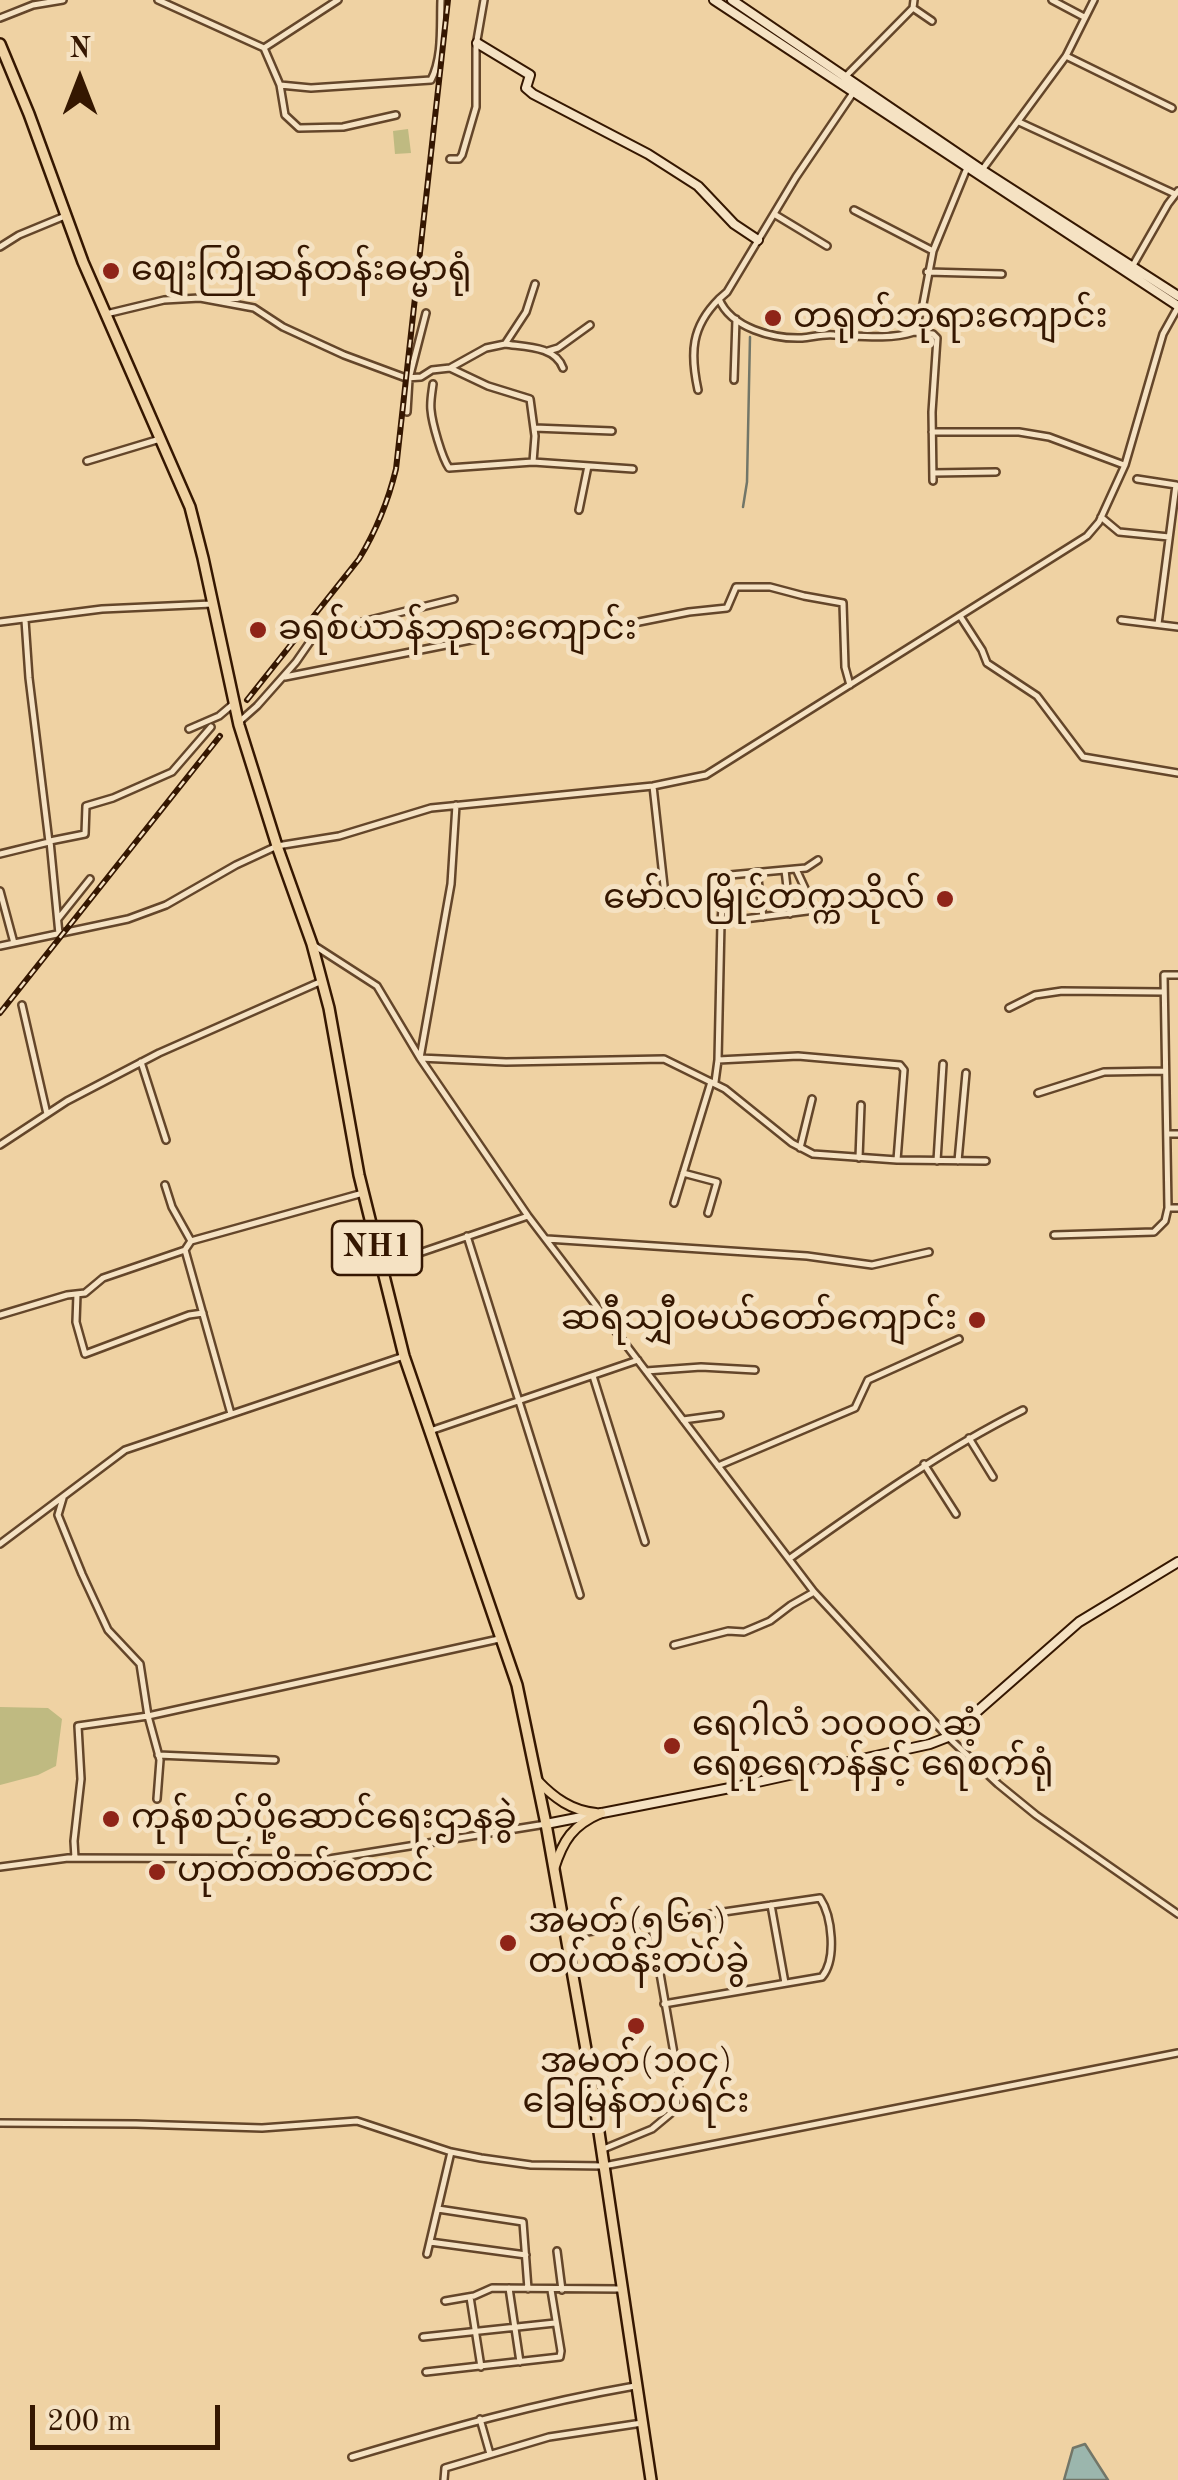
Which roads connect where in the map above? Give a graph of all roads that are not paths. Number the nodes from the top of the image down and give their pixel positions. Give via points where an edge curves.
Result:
1 (63, 0) edge
2 (158, 0) edge
3 (338, 0) edge
4 (442, 0) edge
5 (484, 0) edge
6 (714, 0) edge
7 (732, 0) edge
8 (914, 0) edge
9 (1052, 0) edge
10 (1094, 0) edge
11 (176, 4) edge
12 (913, 8) junction
13 (1084, 16) junction
14 (0, 18) edge
15 (932, 21) dead end
16 (0, 44) edge
17 (476, 44) junction
18 (264, 48) junction
19 (1066, 56) junction
20 (844, 78) junction
21 (280, 85) junction
22 (854, 89) junction
23 (1172, 108) dead end
24 (396, 114) dead end
25 (1019, 122) junction
26 (450, 160) dead end
27 (967, 168) junction
28 (982, 170) junction
29 (1176, 192) edge
30 (854, 210) dead end
31 (774, 214) junction
32 (68, 215) junction
33 (758, 240) junction
34 (827, 246) dead end
35 (0, 247) edge
36 (933, 251) junction
37 (1130, 270) junction
38 (927, 272) junction
39 (1002, 274) dead end
40 (534, 284) dead end
41 (1178, 296) edge
42 (719, 299) junction
43 (1178, 307) edge
44 (426, 312) dead end
45 (106, 314) junction
46 (736, 319) junction
47 (590, 324) dead end
48 (914, 332) junction
49 (505, 344) junction
50 (548, 351) junction
51 (450, 368) junction
52 (563, 368) dead end
53 (409, 379) junction
54 (734, 380) dead end
55 (432, 384) dead end
56 (698, 390) dead end
57 (407, 412) dead end
58 (534, 428) junction
59 (612, 431) dead end
60 (932, 432) junction
61 (160, 439) junction
62 (87, 461) dead end
63 (533, 462) junction
64 (1125, 465) junction
65 (588, 466) junction
66 (634, 469) dead end
67 (996, 472) dead end
68 (933, 473) junction
69 (1136, 479) dead end
70 (933, 481) dead end
71 (579, 510) dead end
72 (1101, 516) junction
73 (1169, 537) junction
74 (454, 598) dead end
75 (212, 604) junction
76 (960, 616) junction
77 (25, 620) junction
78 (1121, 620) dead end
79 (0, 622) edge
80 (639, 622) dead end
81 (1158, 624) junction
82 (1178, 626) edge
83 (481, 638) dead end
84 (282, 678) junction
85 (850, 685) junction
86 (234, 703) junction
87 (238, 722) junction
88 (210, 727) dead end
89 (189, 729) dead end
90 (1178, 773) edge
91 (653, 786) junction
92 (456, 805) junction
93 (50, 842) junction
94 (277, 846) junction
95 (0, 854) edge
96 (818, 860) dead end
97 (796, 869) junction
98 (786, 870) junction
99 (757, 872) junction
100 (90, 879) dead end
101 (0, 891) edge
102 (666, 904) dead end
103 (790, 914) junction
104 (762, 918) junction
105 (58, 919) junction
106 (721, 922) junction
107 (60, 934) junction
108 (14, 943) junction
109 (312, 944) junction
110 (0, 946) edge
111 (1178, 975) edge
112 (322, 981) junction
113 (1164, 992) junction
114 (22, 1005) dead end
115 (1009, 1008) dead end
116 (420, 1058) junction
117 (718, 1060) junction
118 (141, 1062) junction
119 (943, 1064) dead end
120 (1166, 1072) junction
121 (966, 1073) dead end
122 (713, 1081) junction
123 (1038, 1093) dead end
124 (812, 1100) dead end
125 (861, 1105) dead end
126 (47, 1114) junction
127 (1167, 1134) junction
128 (1178, 1134) edge
129 (166, 1140) dead end
130 (0, 1145) edge
131 (800, 1148) junction
132 (860, 1158) junction
133 (897, 1160) junction
134 (937, 1160) junction
135 (958, 1161) junction
136 (986, 1162) dead end
137 (684, 1173) junction
138 (165, 1185) dead end
139 (363, 1194) junction
140 (674, 1203) dead end
141 (1168, 1208) junction
142 (1178, 1208) edge
143 (708, 1213) dead end
144 (528, 1216) junction
145 (1054, 1235) dead end
146 (467, 1236) junction
147 (547, 1239) junction
148 (191, 1241) junction
149 (185, 1250) junction
150 (929, 1252) dead end
151 (381, 1266) junction
152 (77, 1294) junction
153 (203, 1313) junction
154 (0, 1315) edge
155 (959, 1340) dead end
156 (404, 1356) junction
157 (638, 1360) junction
158 (646, 1370) junction
159 (756, 1370) dead end
160 (593, 1376) junction
161 (520, 1401) junction
162 (1023, 1410) dead end
163 (232, 1414) junction
164 (720, 1415) dead end
165 (683, 1420) junction
166 (430, 1431) junction
167 (968, 1438) junction
168 (924, 1464) junction
169 (718, 1466) junction
170 (994, 1477) dead end
171 (64, 1495) junction
172 (956, 1514) dead end
173 (645, 1542) dead end
174 (0, 1544) edge
175 (789, 1559) junction
176 (1178, 1562) edge
177 (814, 1592) junction
178 (580, 1595) dead end
179 (502, 1638) junction
180 (674, 1645) dead end
181 (148, 1716) junction
182 (948, 1738) junction
183 (158, 1754) junction
184 (275, 1760) dead end
185 (538, 1780) junction
186 (157, 1799) dead end
187 (601, 1813) junction
188 (546, 1824) junction
189 (75, 1858) junction
190 (0, 1867) edge
191 (554, 1869) junction
192 (770, 1905) junction
193 (1178, 1914) edge
194 (650, 1922) junction
195 (566, 1935) junction
196 (785, 1983) junction
197 (664, 2004) junction
198 (1178, 2054) edge
199 (0, 2123) edge
200 (601, 2150) junction
201 (451, 2152) junction
202 (604, 2166) junction
203 (438, 2210) junction
204 (430, 2242) junction
205 (558, 2251) dead end
206 (427, 2254) dead end
207 (527, 2255) junction
208 (509, 2288) junction
209 (528, 2289) junction
210 (621, 2289) junction
211 (551, 2290) junction
212 (562, 2290) junction
213 (470, 2298) junction
214 (445, 2301) dead end
215 (556, 2323) junction
216 (515, 2327) junction
217 (474, 2333) junction
218 (423, 2337) dead end
219 (520, 2362) junction
220 (481, 2367) junction
221 (426, 2372) dead end
222 (636, 2386) junction
223 (480, 2419) junction
224 (642, 2423) junction
225 (490, 2455) junction
226 (352, 2457) dead end
227 (444, 2480) edge
228 (651, 2480) edge

1 - 14 street
2 - 11 street
3 - 18 street
4 - 21 street via 431,80
5 - 17 street
6 - 22 main road
7 - 20 main road
8 - 12 street
9 - 13 street
10 - 13 street
11 - 18 street
12 - 15 street
12 - 20 street
13 - 19 street
16 - 32 highway, NH1
17 - 26 street via 476,107 462,154
17 - 33 main road via 530,76 526,88 533,94 698,186
18 - 21 street
19 - 23 street
19 - 25 street
20 - 22 main road
21 - 24 street via 285,114 299,128 343,127
22 - 27 main road
22 - 28 main road
22 - 31 street
25 - 28 street
25 - 29 street
27 - 36 street
27 - 37 main road
28 - 37 main road
29 - 37 street
30 - 36 street
31 - 33 street
31 - 34 street
32 - 35 street
32 - 45 highway, NH1
33 - 42 street
36 - 38 street
37 - 41 main road
37 - 43 main road
38 - 39 street
38 - 48 street
40 - 49 street
42 - 46 street
42 - 56 street via 702,317 694,341
43 - 64 street via 1163,334
44 - 53 street
45 - 53 street via 200,298 254,308 344,355
45 - 61 highway, NH1
46 - 48 street via 760,332 800,338
46 - 54 street
47 - 50 street
48 - 60 street via 937,338
49 - 50 street
49 - 51 street
50 - 52 street
51 - 53 street
51 - 58 street via 530,398
53 - 57 street
55 - 63 street via 431,412 449,468
58 - 59 street
58 - 63 street
60 - 64 street via 1049,437
60 - 68 street
61 - 62 street
61 - 75 highway, NH1 via 193,517
63 - 65 street
64 - 72 street
65 - 66 street
65 - 71 street
67 - 68 street
68 - 70 street
69 - 73 street via 1176,485
72 - 73 street via 1118,532
72 - 76 street via 1087,536
73 - 81 street
74 - 84 street via 320,632
75 - 77 street
75 - 86 highway, NH1
76 - 85 street
76 - 90 street via 987,664 1037,696 1083,757
77 - 79 street
77 - 93 street
78 - 81 street
80 - 85 street via 727,608 736,588 770,587 843,603
81 - 82 street
83 - 84 street
84 - 87 street
85 - 91 street via 706,775
86 - 87 highway, NH1
86 - 89 street
87 - 94 highway, NH1
88 - 93 street via 172,772 90,804 85,834
91 - 92 street
91 - 102 street
92 - 94 street
92 - 116 street via 451,884
93 - 95 street
93 - 105 street
94 - 107 street via 166,905
94 - 109 highway, NH1
96 - 97 street
97 - 98 street
97 - 103 street via 815,908
98 - 99 street
98 - 103 street
99 - 104 street
99 - 106 street via 724,879
100 - 105 street
101 - 108 street
103 - 104 street
104 - 106 street
105 - 107 street
106 - 117 street
107 - 108 street
108 - 110 street
109 - 112 highway, NH1
109 - 116 street via 378,986
111 - 113 street via 1164,975
112 - 118 street
112 - 139 highway, NH1
113 - 115 street via 1062,992
113 - 120 street
114 - 126 street
116 - 122 street via 664,1059
116 - 144 street
117 - 122 street
117 - 133 street via 798,1056 900,1064
118 - 126 street
118 - 129 street
119 - 134 street
120 - 123 street via 1104,1072
120 - 127 street
121 - 135 street
122 - 131 street
122 - 137 street
124 - 131 street
125 - 132 street
126 - 130 street
127 - 128 street
127 - 141 street
131 - 132 street
132 - 133 street
133 - 134 street
134 - 135 street
135 - 136 street
137 - 140 street
137 - 143 street via 715,1179
138 - 148 street
139 - 148 street
139 - 151 highway, NH1
141 - 142 street
141 - 145 street via 1154,1232
144 - 146 street
144 - 147 street
146 - 151 street
146 - 161 street
147 - 150 street via 872,1265
147 - 157 street
148 - 149 street
149 - 152 street via 103,1278
149 - 153 street
151 - 156 highway, NH1
152 - 153 street via 85,1354
152 - 154 street
153 - 163 street
155 - 169 street via 868,1380 855,1408
156 - 163 street
156 - 166 highway, NH1
157 - 158 street
157 - 160 street
158 - 159 street
158 - 165 street
160 - 161 street
160 - 173 street
161 - 166 street
161 - 178 street
162 - 167 street
163 - 171 street via 125,1450
164 - 165 street
165 - 169 street
166 - 179 highway, NH1
167 - 168 street
167 - 170 street
168 - 172 street
168 - 175 street
169 - 175 street
171 - 174 street
171 - 181 street via 58,1515 108,1630 140,1664
175 - 177 street
176 - 182 main road via 1080,1622
177 - 180 street via 744,1632
177 - 182 street
179 - 181 street
179 - 185 highway, NH1
181 - 183 street
181 - 189 street via 78,1726
182 - 187 main road
182 - 193 street via 1036,1815
183 - 184 street
183 - 186 street
185 - 187 main road via 576,1810
185 - 188 highway, NH1
187 - 188 main road
187 - 191 main road via 578,1824
188 - 189 street via 328,1860
188 - 191 highway, NH1
189 - 190 street
191 - 195 highway, NH1
192 - 194 street
192 - 196 street
192 - 196 street via 820,1898 825,1906 828,1969 822,1977
194 - 195 street
194 - 197 street
195 - 200 highway, NH1
196 - 197 street
197 - 200 street via 678,2082 676,2109 652,2130
198 - 202 street
199 - 201 street via 262,2128 356,2120
200 - 202 highway, NH1
201 - 202 street via 531,2165
201 - 203 street
202 - 210 highway, NH1
203 - 204 street
203 - 207 street via 522,2221
204 - 206 street
204 - 207 street
205 - 212 street
207 - 209 street
208 - 209 street
208 - 213 street
208 - 216 street
209 - 211 street
210 - 212 street
210 - 222 highway, NH1
211 - 212 street
211 - 215 street
213 - 214 street
213 - 217 street
215 - 216 street
215 - 219 street via 560,2357
216 - 217 street
216 - 219 street
217 - 218 street
217 - 220 street
219 - 220 street
220 - 221 street
222 - 223 street
222 - 224 highway, NH1
223 - 225 street
223 - 226 street
224 - 225 street via 549,2437
224 - 228 highway, NH1
225 - 227 street via 449,2465

